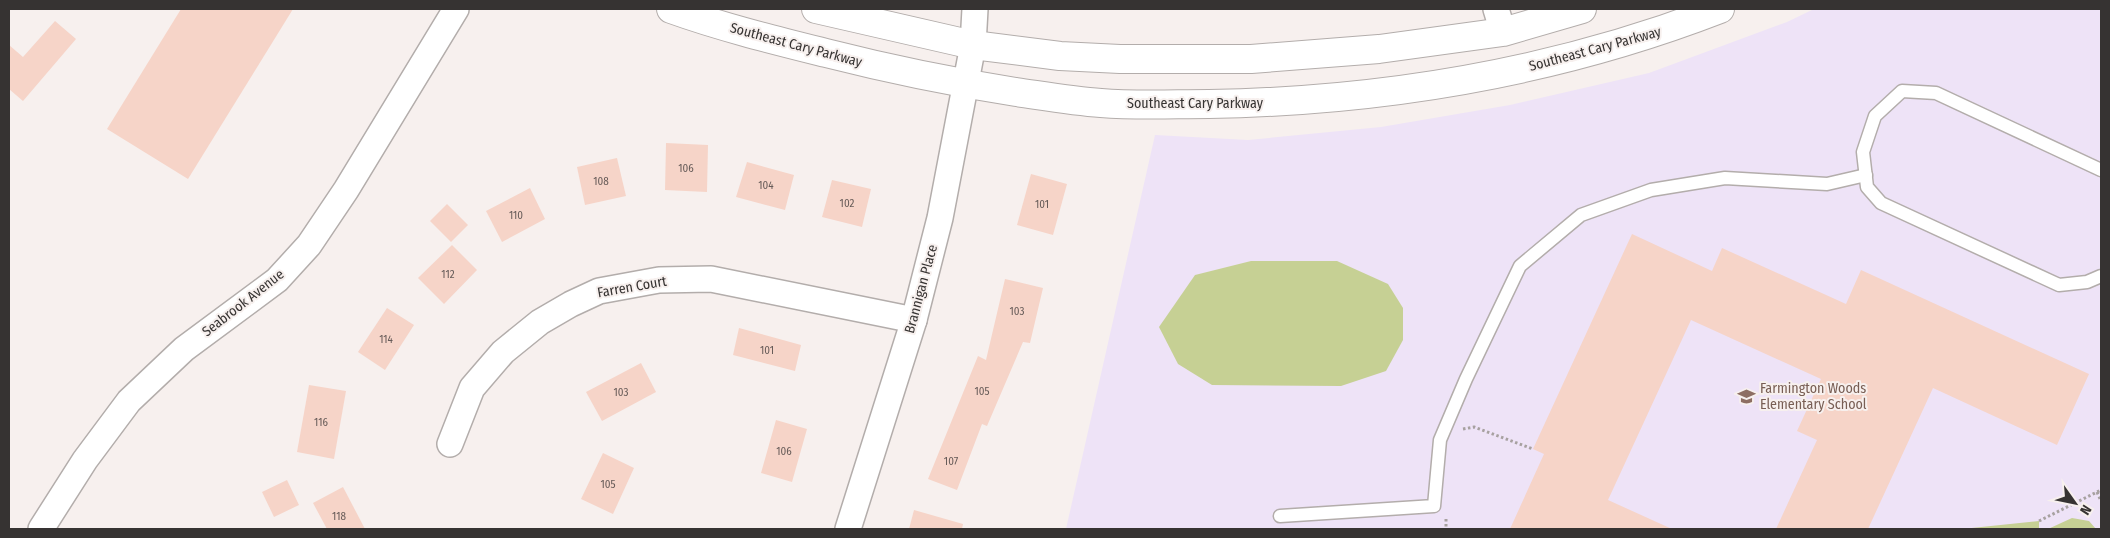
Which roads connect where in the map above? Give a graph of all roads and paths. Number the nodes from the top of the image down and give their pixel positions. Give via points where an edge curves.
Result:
1 (456, 9) edge
2 (670, 9) edge
3 (816, 9) edge
4 (974, 9) edge
5 (1582, 9) edge
6 (1720, 9) edge
7 (1500, 20) edge
8 (973, 45) junction
9 (965, 84) junction
10 (2101, 170) edge
11 (1866, 175) junction
12 (2101, 276) edge
13 (914, 320) junction
14 (1457, 431) dead end
15 (450, 444) dead end
16 (1533, 449) dead end
17 (2099, 491) edge
18 (2101, 500) edge
19 (1446, 511) dead end
20 (1280, 516) dead end
21 (2038, 521) dead end
22 (41, 529) edge
23 (848, 529) edge
24 (1446, 529) edge

1 - 22 street, Seabrook Avenue via 309,245 277,280 184,349 129,401 84,460
2 - 9 main road, Southeast Cary Parkway via 848,59
3 - 8 main road
4 - 8 street, Brannigan Place
5 - 7 main road
6 - 9 main road, Southeast Cary Parkway via 1667,29 1515,71 1351,97 1252,103 1101,103
7 - 8 main road via 1379,49 1251,59 1060,56
8 - 9 street, Brannigan Place
9 - 13 street, Brannigan Place via 940,218
10 - 11 lane via 1936,93 1902,91 1875,116 1864,152
11 - 12 lane via 1867,187 1881,203 2059,285 2086,282
11 - 20 lane via 1827,184 1724,178 1651,190 1581,215 1520,266 1440,440 1434,506
13 - 15 street, Farren Court via 711,279 659,280 599,290 540,322 503,352 472,388
13 - 23 street, Brannigan Place
14 - 16 path via 1474,427
17 - 18 path
17 - 21 path
19 - 24 path

